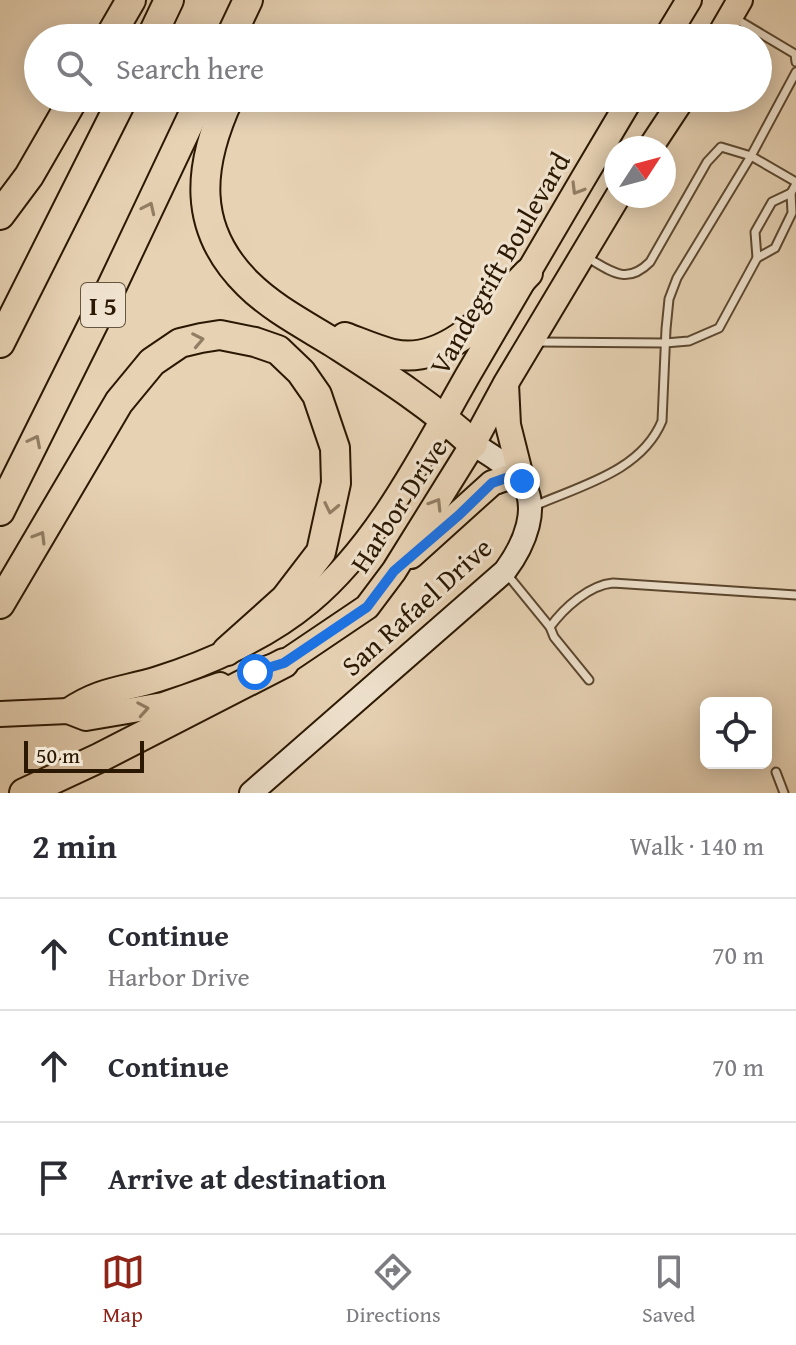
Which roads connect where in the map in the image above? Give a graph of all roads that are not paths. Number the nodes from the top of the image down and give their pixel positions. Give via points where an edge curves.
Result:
1 (131, 0) edge
2 (169, 0) edge
3 (248, 0) edge
4 (261, 0) edge
5 (689, 0) edge
6 (736, 8) edge
7 (117, 24) edge
8 (158, 24) edge
9 (237, 24) edge
10 (253, 24) edge
11 (674, 24) edge
12 (757, 24) edge
13 (772, 36) edge
14 (796, 62) edge
15 (796, 72) edge
16 (66, 112) edge
17 (116, 112) edge
18 (194, 112) edge
19 (223, 112) edge
20 (623, 112) edge
21 (674, 112) edge
22 (658, 136) edge
23 (751, 156) junction
24 (796, 183) edge
25 (791, 193) junction
26 (611, 208) edge
27 (0, 215) edge
28 (583, 255) junction
29 (757, 258) junction
30 (528, 273) junction
31 (298, 320) junction
32 (530, 342) junction
33 (0, 343) edge
34 (665, 343) junction
35 (506, 383) junction
36 (444, 417) junction
37 (473, 444) junction
38 (522, 481) junction
39 (530, 508) junction
40 (0, 511) edge
41 (394, 571) junction
42 (505, 571) junction
43 (796, 595) edge
44 (0, 604) edge
45 (550, 627) junction
46 (227, 651) junction
47 (284, 663) junction
48 (589, 680) dead end
49 (68, 711) junction
50 (0, 714) edge
51 (776, 772) dead end
52 (24, 793) edge
53 (251, 793) edge
54 (784, 793) edge

1 - 7 highway
2 - 8 highway
3 - 9 highway
4 - 10 highway
5 - 11 main road
6 - 12 lane
13 - 14 lane via 795,54
15 - 23 lane
16 - 27 highway
17 - 33 highway
40 -> 18 highway, I 5
19 - 31 highway via 204,176 215,240 249,286
20 -> 30 main road, Vandegrift Boulevard
21 - 22 main road
23 - 24 lane
23 - 28 lane via 721,147 640,272 628,276 611,271
23 - 34 lane via 677,278 669,299
24 - 25 lane
25 - 29 lane via 792,213 775,248
25 - 29 lane via 772,202 755,232
26 - 28 main road
28 - 32 main road
29 - 34 lane via 719,328 689,341
30 - 31 highway via 453,343 422,354 395,355
30 - 36 main road, Vandegrift Boulevard
31 - 36 highway
32 - 34 lane
32 - 35 main road
34 - 39 lane via 662,421 655,438 625,466
35 - 37 main road
35 - 38 main road via 508,425
36 - 37 highway
36 - 46 main road, Harbor Drive via 363,546 309,602
37 - 38 street
41 -> 37 main road, Harbor Drive
38 - 39 street, San Rafael Drive
38 - 41 main road via 506,478 492,483
39 - 42 street, San Rafael Drive via 526,536
41 - 47 main road, Harbor Drive via 367,607
42 - 45 lane
42 - 53 street, San Rafael Drive
43 - 45 lane via 603,584
44 -> 46 highway via 119,402 152,362 180,343 201,338 220,335 255,342 278,350 317,395 335,448 336,483 321,552 285,599
45 - 48 lane
46 - 49 main road, Harbor Drive via 159,679 89,696
49 -> 47 main road, Harbor Drive via 86,718 163,705
47 - 52 highway
49 - 50 main road, Harbor Drive
51 - 54 lane

